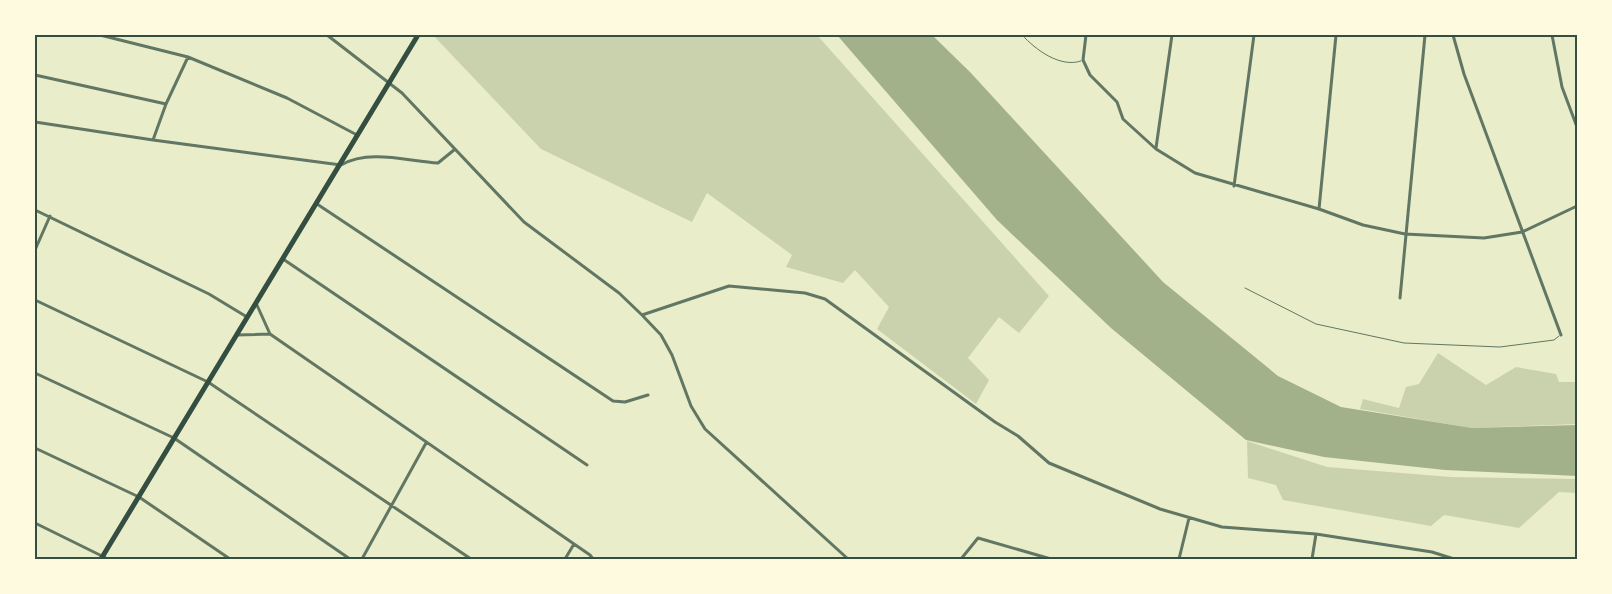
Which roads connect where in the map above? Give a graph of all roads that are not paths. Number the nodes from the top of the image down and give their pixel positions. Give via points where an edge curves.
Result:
1 (100, 35) edge
2 (327, 35) edge
3 (418, 35) edge
4 (1022, 35) edge
5 (1086, 35) edge
6 (1172, 35) edge
7 (1254, 35) edge
8 (1336, 35) edge
9 (1424, 35) edge
10 (1453, 35) edge
11 (1552, 35) edge
12 (188, 57) junction
13 (1083, 60) junction
14 (35, 75) edge
15 (388, 81) junction
16 (166, 104) junction
17 (35, 122) edge
18 (1577, 127) edge
19 (358, 135) junction
20 (153, 140) junction
21 (1156, 148) junction
22 (454, 150) junction
23 (340, 165) junction
24 (1234, 186) junction
25 (317, 204) junction
26 (1577, 206) edge
27 (1319, 209) junction
28 (35, 210) edge
29 (50, 216) junction
30 (1522, 232) junction
31 (1405, 234) junction
32 (35, 250) edge
33 (283, 259) junction
34 (1245, 288) dead end
35 (1400, 298) dead end
36 (35, 300) edge
37 (256, 303) junction
38 (642, 315) junction
39 (247, 318) junction
40 (270, 334) junction
41 (236, 335) junction
42 (1561, 335) joint
43 (35, 373) edge
44 (208, 382) junction
45 (648, 396) dead end
46 (174, 438) junction
47 (426, 443) junction
48 (35, 448) edge
49 (588, 465) dead end
50 (139, 497) junction
51 (391, 506) junction
52 (1189, 518) junction
53 (35, 523) edge
54 (1316, 534) junction
55 (574, 544) junction
56 (104, 558) edge
57 (230, 559) edge
58 (350, 559) edge
59 (362, 559) edge
60 (471, 559) edge
61 (565, 559) edge
62 (593, 559) edge
63 (848, 559) edge
64 (961, 559) edge
65 (1051, 559) edge
66 (1179, 559) edge
67 (1312, 559) edge
68 (1454, 559) edge

1 - 12 street
2 - 15 street
3 - 15 highway
4 - 13 lane via 1034,47 1060,60 1071,64
5 - 13 street
6 - 21 street
7 - 24 street
8 - 27 street
9 - 31 street
10 - 30 street via 1464,74
11 - 18 street via 1562,87
12 - 16 street
12 - 19 street via 287,98
13 - 21 street via 1090,75 1117,102 1123,119
14 - 16 street
15 - 19 highway
15 - 22 street
16 - 20 street
17 - 20 street
19 - 23 highway
20 - 23 street
21 - 24 street via 1195,173
22 - 23 street via 438,163 367,156 353,158
22 - 38 street via 524,222 620,293
23 - 25 highway
24 - 27 street
25 - 33 highway
25 - 45 street via 613,400 625,402
26 - 30 street
27 - 31 street via 1363,225
28 - 29 street
29 - 32 street
29 - 39 street via 209,294
30 - 31 street via 1484,238
30 - 42 street
31 - 35 street
33 - 37 highway
33 - 49 street
34 - 42 lane via 1316,324 1404,343 1500,347 1554,340
36 - 44 street
37 - 39 highway
37 - 40 street
38 - 52 street via 729,286 825,299 1018,436 1049,463
38 - 63 street via 661,335 672,355 691,406 705,430
39 - 41 highway
40 - 41 street
40 - 47 street
41 - 44 highway
43 - 46 street
44 - 46 highway
44 - 51 street
46 - 50 highway
46 - 58 street
47 - 51 street
47 - 55 street
48 - 50 street
50 - 56 highway
50 - 57 street
51 - 59 street
51 - 60 street
52 - 54 street via 1222,528
52 - 66 street
53 - 56 street
54 - 67 street
54 - 68 street via 1432,552
55 - 61 street
55 - 62 street
64 - 65 street via 978,538

